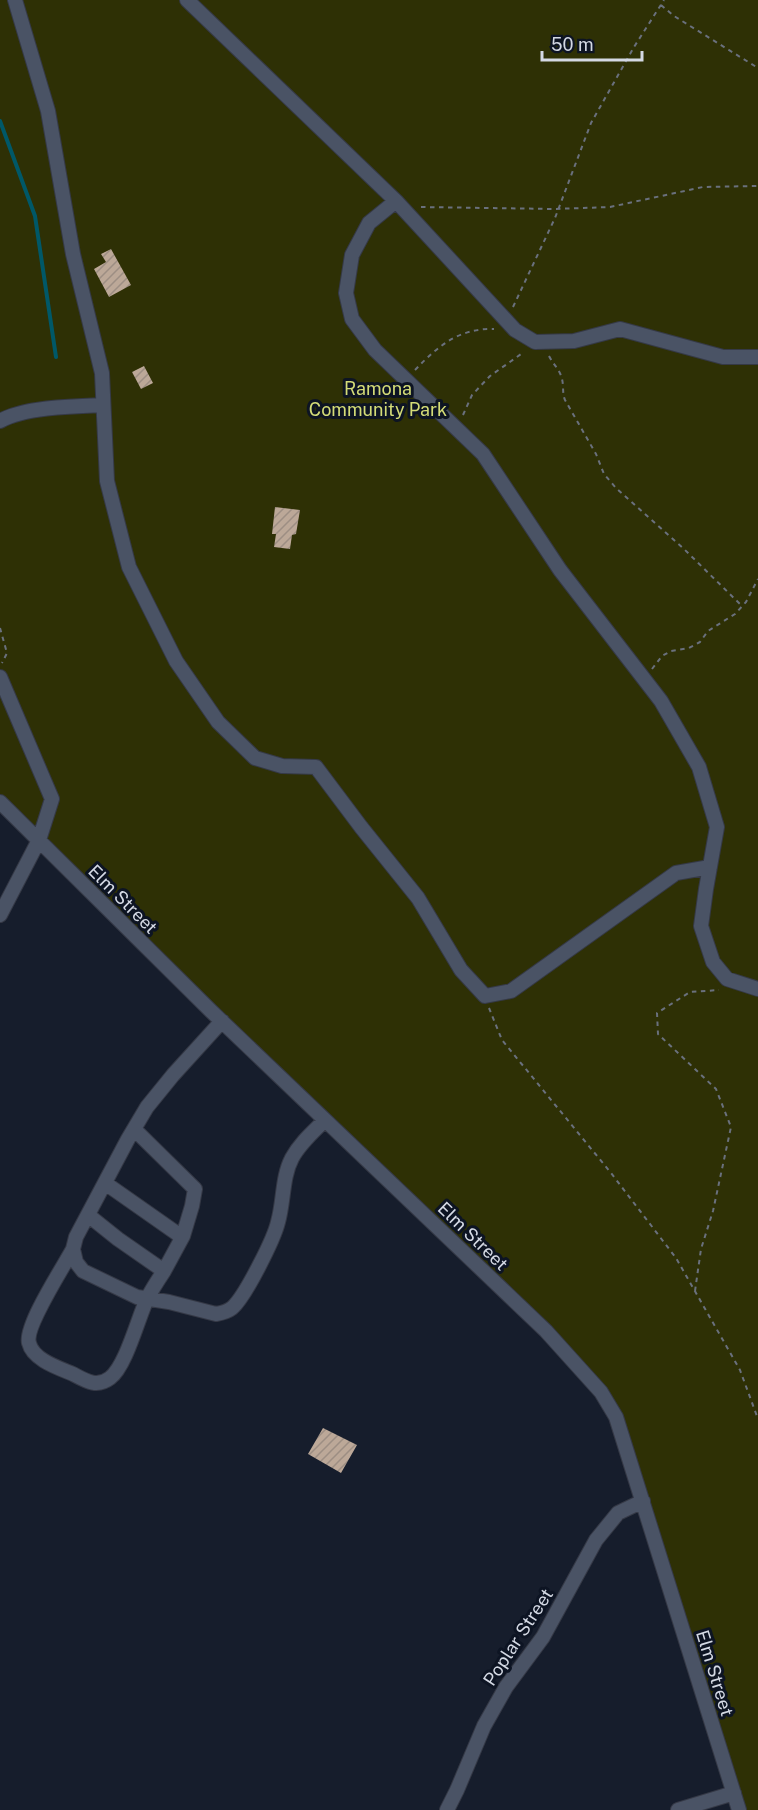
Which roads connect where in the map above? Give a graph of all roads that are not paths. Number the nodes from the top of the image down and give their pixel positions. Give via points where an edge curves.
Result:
1 (15, 0) edge
2 (187, 0) edge
3 (400, 204) junction
4 (758, 357) edge
5 (104, 405) junction
6 (0, 421) edge
7 (0, 677) edge
8 (0, 802) edge
9 (39, 840) junction
10 (710, 867) junction
11 (0, 915) edge
12 (758, 989) edge
13 (222, 1022) junction
14 (325, 1120) junction
15 (134, 1129) junction
16 (105, 1183) junction
17 (88, 1215) junction
18 (182, 1237) junction
19 (73, 1249) junction
20 (164, 1271) junction
21 (147, 1299) junction
22 (642, 1502) junction
23 (734, 1793) junction
24 (447, 1810) edge
25 (678, 1810) edge
26 (739, 1810) edge

1 - 5 street via 48,111 73,254 102,373
2 - 3 street
3 - 4 street via 511,326 539,342 574,341 620,329 723,357
3 - 10 street via 369,223 352,255 346,292 352,319 375,350 483,454 560,570 662,701 699,767 717,827
5 - 6 street via 59,407
5 - 10 street via 107,481 129,567 176,661 219,722 255,758 282,766 316,767 418,898 461,970 485,996 511,991 676,873
7 - 9 street via 52,799
8 - 9 street, Elm Street
9 - 11 street
9 - 13 street, Elm Street
10 - 12 street via 701,926 713,962 727,979
13 - 14 street, Elm Street
13 - 15 street via 172,1075
14 - 21 street via 292,1158 273,1237 231,1310 216,1314
14 - 22 street, Elm Street via 546,1331 601,1392 616,1418
15 - 16 street
15 - 18 street via 195,1189
16 - 17 street
16 - 18 street
17 - 19 street
17 - 20 street
18 - 20 street
19 - 21 street via 83,1271 137,1298
19 - 21 street via 28,1334 29,1344 43,1360 92,1384 102,1383 113,1376 122,1361
20 - 21 street
22 - 23 street, Elm Street
22 - 24 street, Poplar Street via 618,1513 596,1540 543,1637 489,1716
23 - 25 street
23 - 26 street, Elm Street

